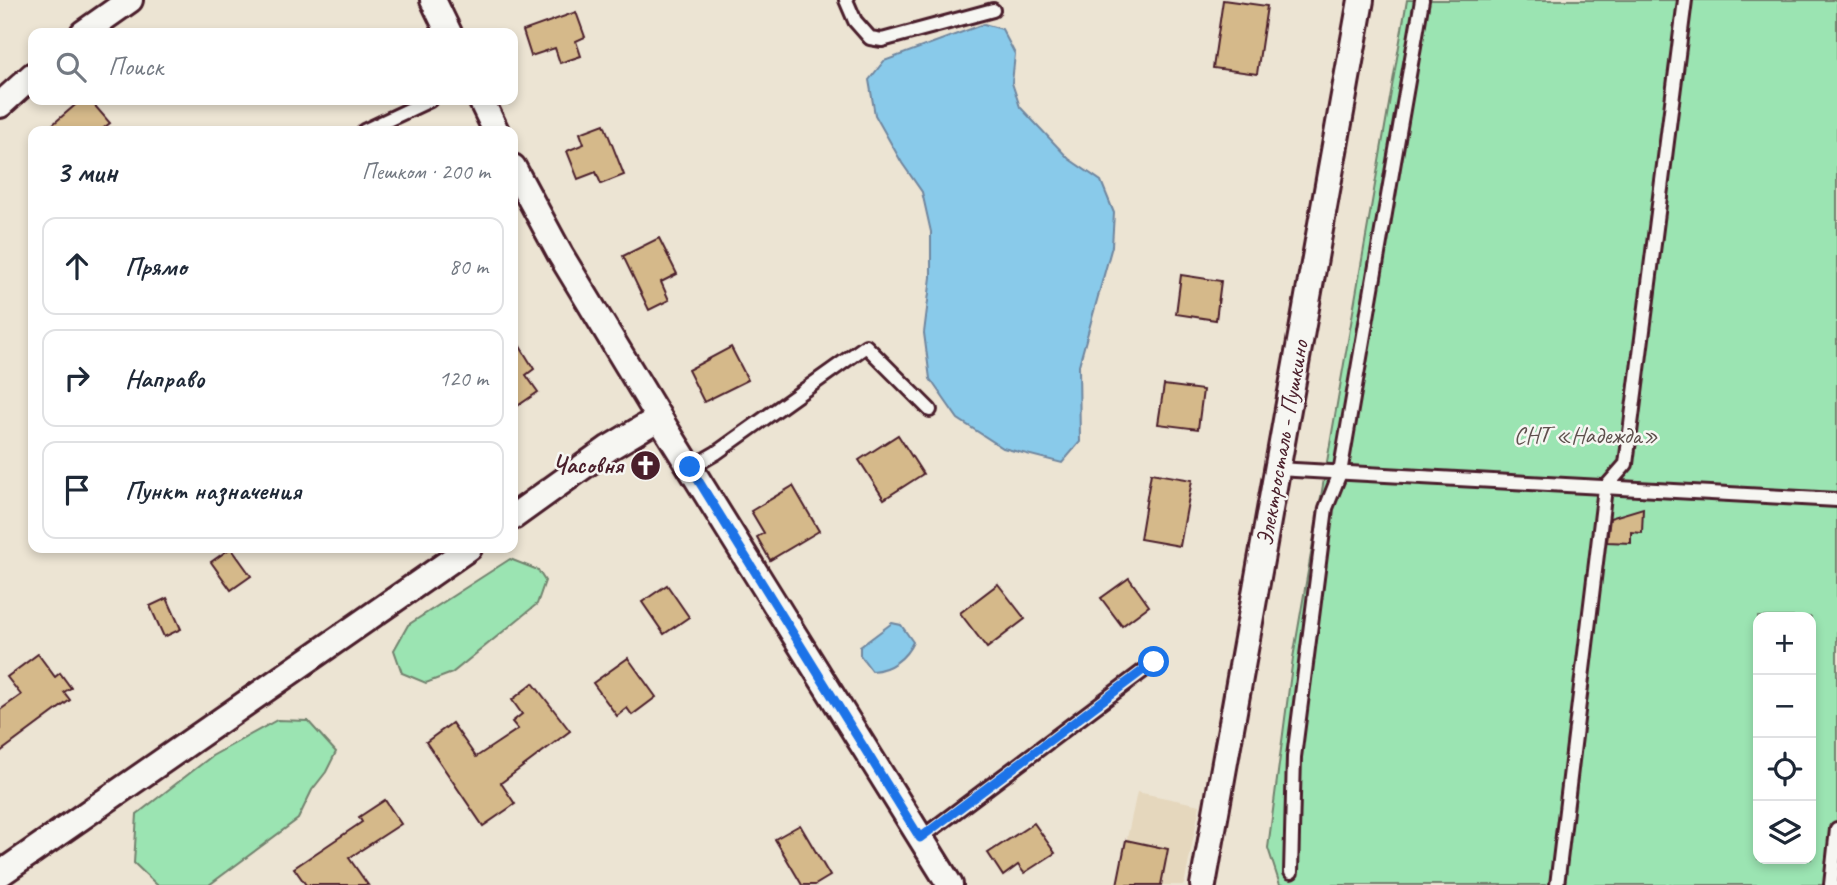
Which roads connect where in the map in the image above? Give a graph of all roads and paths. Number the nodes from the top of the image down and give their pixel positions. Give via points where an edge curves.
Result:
1 (130, 0) edge
2 (433, 0) edge
3 (846, 0) edge
4 (1361, 0) edge
5 (1422, 0) edge
6 (1685, 0) edge
7 (993, 10) dead end
8 (90, 28) edge
9 (447, 28) edge
10 (28, 80) edge
11 (0, 105) edge
12 (419, 105) edge
13 (483, 105) edge
14 (375, 126) edge
15 (494, 126) edge
16 (518, 176) edge
17 (930, 410) dead end
18 (659, 418) junction
19 (690, 467) junction
20 (1277, 469) junction
21 (1340, 473) junction
22 (1605, 488) junction
23 (1837, 500) edge
24 (518, 513) edge
25 (462, 553) edge
26 (1154, 662) dead end
27 (1837, 829) edge
28 (920, 838) junction
29 (1291, 872) dead end
30 (0, 874) edge
31 (950, 885) edge
32 (1203, 885) edge
33 (1557, 885) edge
34 (1831, 885) edge

1 - 8 street
2 - 9 street
3 - 7 lane via 855,21 870,38 882,40
4 - 20 street, Электросталь - Пушкино
5 - 21 lane
6 - 22 lane via 1626,464
10 - 11 street
12 - 14 lane
13 - 15 street
16 - 18 street
17 - 19 lane via 866,346
18 - 19 street
18 - 24 street via 608,448
19 - 28 street
20 - 21 lane
20 - 32 street, Электросталь - Пушкино
21 - 22 lane
21 - 29 lane via 1326,508 1294,757
22 - 23 lane
22 - 33 lane
25 - 30 street
26 - 28 lane
27 - 34 lane
28 - 31 street

